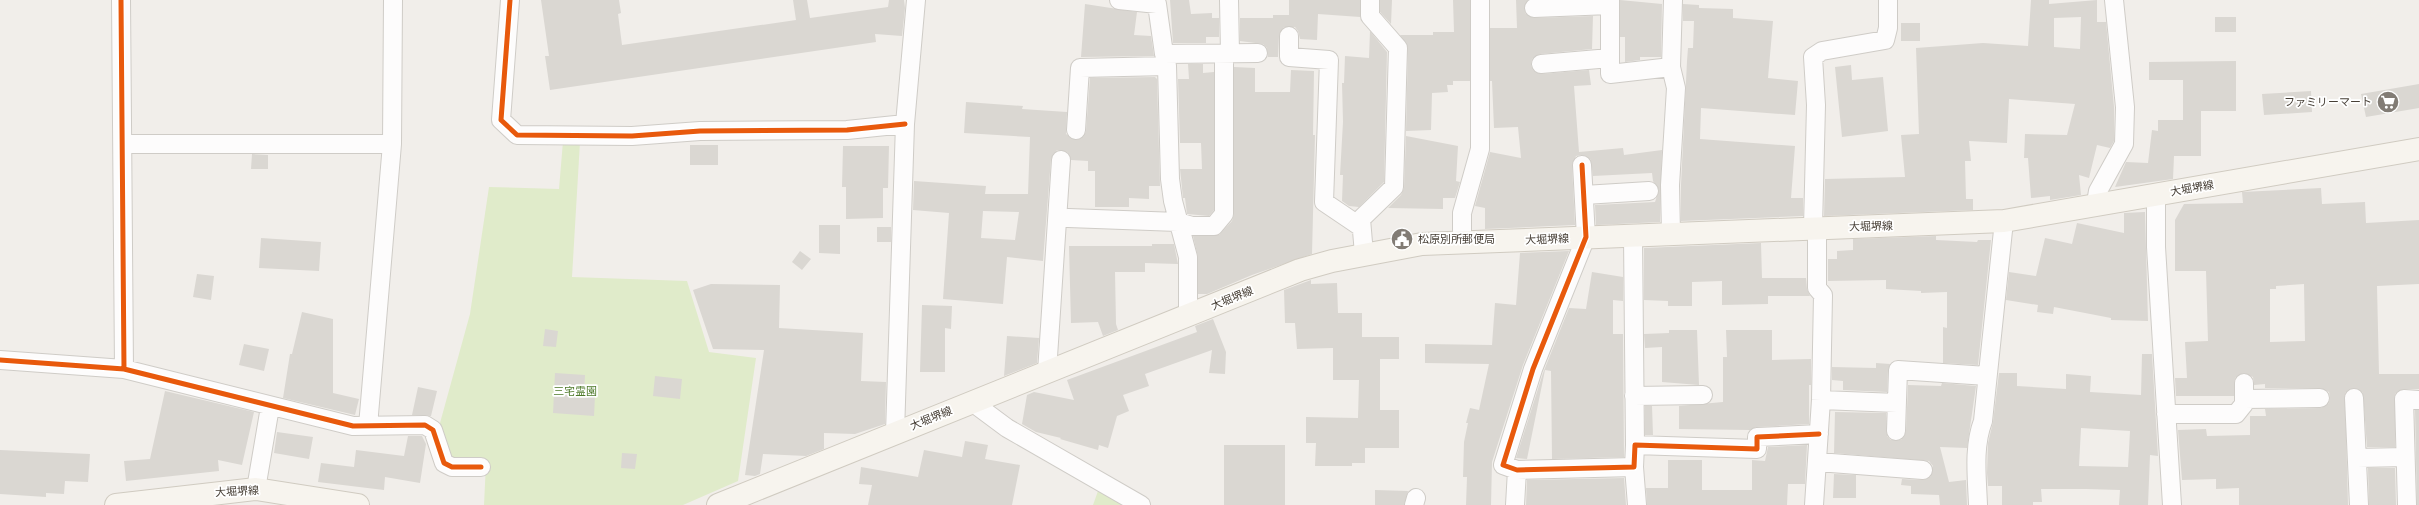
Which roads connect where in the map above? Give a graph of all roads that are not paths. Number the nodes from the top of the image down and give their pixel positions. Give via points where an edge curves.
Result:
1 (121, 0) edge
2 (393, 0) edge
3 (510, 0) edge
4 (916, 0) edge
5 (1229, 0) edge
6 (1370, 0) edge
7 (1480, 0) edge
8 (1673, 0) edge
9 (1888, 0) edge
10 (2114, 0) edge
11 (1130, 1) edge
12 (1610, 3) edge
13 (1534, 8) dead end
14 (1290, 36) dead end
15 (1227, 53) junction
16 (1258, 53) dead end
17 (1610, 58) junction
18 (1166, 60) junction
19 (1541, 64) dead end
20 (1672, 67) junction
21 (905, 124) junction
22 (1076, 130) dead end
23 (123, 144) junction
24 (392, 144) junction
25 (2419, 149) edge
26 (1061, 160) dead end
27 (1582, 165) dead end
28 (1649, 191) dead end
29 (2156, 194) junction
30 (1584, 195) junction
31 (2096, 203) junction
32 (1068, 218) dead end
33 (2004, 221) junction
34 (1178, 222) junction
35 (1361, 227) junction
36 (1815, 227) junction
37 (1671, 234) junction
38 (1633, 236) junction
39 (1586, 237) junction
40 (1462, 242) junction
41 (1364, 254) junction
42 (1188, 315) junction
43 (0, 360) edge
44 (124, 369) junction
45 (1047, 372) junction
46 (1987, 376) junction
47 (1703, 394) dead end
48 (1634, 396) junction
49 (2320, 398) dead end
50 (2354, 398) dead end
51 (1821, 400) junction
52 (2419, 400) edge
53 (972, 402) junction
54 (1897, 403) junction
55 (270, 407) junction
56 (2166, 414) junction
57 (368, 426) junction
58 (1896, 430) dead end
59 (895, 433) junction
60 (1819, 434) junction
61 (1635, 445) junction
62 (2405, 457) junction
63 (2357, 458) junction
64 (1818, 462) junction
65 (1634, 466) junction
66 (481, 467) dead end
67 (1517, 470) junction
68 (1922, 470) dead end
69 (256, 489) junction
70 (116, 505) edge
71 (358, 505) edge
72 (718, 505) edge
73 (1141, 505) edge
74 (1515, 505) edge
75 (1637, 505) edge
76 (1814, 505) edge
77 (1978, 505) edge
78 (2172, 505) edge
79 (2359, 505) edge
80 (2407, 505) edge

1 - 23 street
2 - 24 street
3 - 21 street via 501,120 517,135 632,136 700,131 847,130
4 - 21 street
5 - 15 street
6 - 35 street via 1370,16 1398,48 1394,187 1361,218
7 - 40 street via 1480,149 1462,213
8 - 20 street
9 - 36 street via 1888,28 1885,40 1822,51 1813,57 1816,105
10 - 31 street via 2125,107 2124,144 2098,191
11 - 18 street via 1157,4
12 - 13 street
12 - 17 street
14 - 35 street via 1289,57 1329,60 1324,202
15 - 16 street
15 - 18 street
15 - 34 street via 1224,214 1214,226 1192,226
17 - 19 street
17 - 20 street via 1610,74
18 - 22 street via 1080,68
18 - 34 street via 1170,179 1172,201
20 - 37 street via 1676,88 1670,185
21 - 59 street
23 - 24 street
23 - 44 street
24 - 57 street
25 - 29 main road, 大堀堺線
26 - 45 street
27 - 30 street
28 - 30 street
29 - 31 main road, 大堀堺線
29 - 56 street via 2156,247
30 - 39 street
31 - 33 main road, 大堀堺線
32 - 34 street
33 - 36 main road, 大堀堺線
33 - 46 street
34 - 42 street via 1188,257
35 - 41 street
36 - 37 main road, 大堀堺線
36 - 51 street via 1818,288 1823,295
37 - 38 main road, 大堀堺線
38 - 39 main road, 大堀堺線
38 - 48 street
39 - 40 main road, 大堀堺線
39 - 67 street via 1533,370 1503,465
40 - 41 main road, 大堀堺線 via 1414,245
41 - 42 main road, 大堀堺線 via 1300,270
42 - 45 main road, 大堀堺線
43 - 44 street
44 - 55 street
45 - 53 main road, 大堀堺線
46 - 54 street via 1898,370
46 - 77 street via 1976,459
47 - 48 street
48 - 61 street
49 - 56 street via 2244,391 2244,404 2236,414
50 - 63 street
51 - 54 street
51 - 60 street
52 - 62 street via 2404,399
53 - 59 main road, 大堀堺線
53 - 73 street via 1007,428
54 - 58 street
55 - 57 street via 353,426
55 - 69 street
56 - 78 street
57 - 66 street via 425,425 432,430 444,463 452,467
59 - 72 main road, 大堀堺線
60 - 61 street via 1758,437 1757,449
60 - 64 street
61 - 65 street
62 - 63 street
62 - 80 street
63 - 79 street
64 - 68 street
64 - 76 street
65 - 67 street
65 - 75 street
67 - 74 street
69 - 70 main road, 大堀堺線
69 - 71 main road, 大堀堺線

